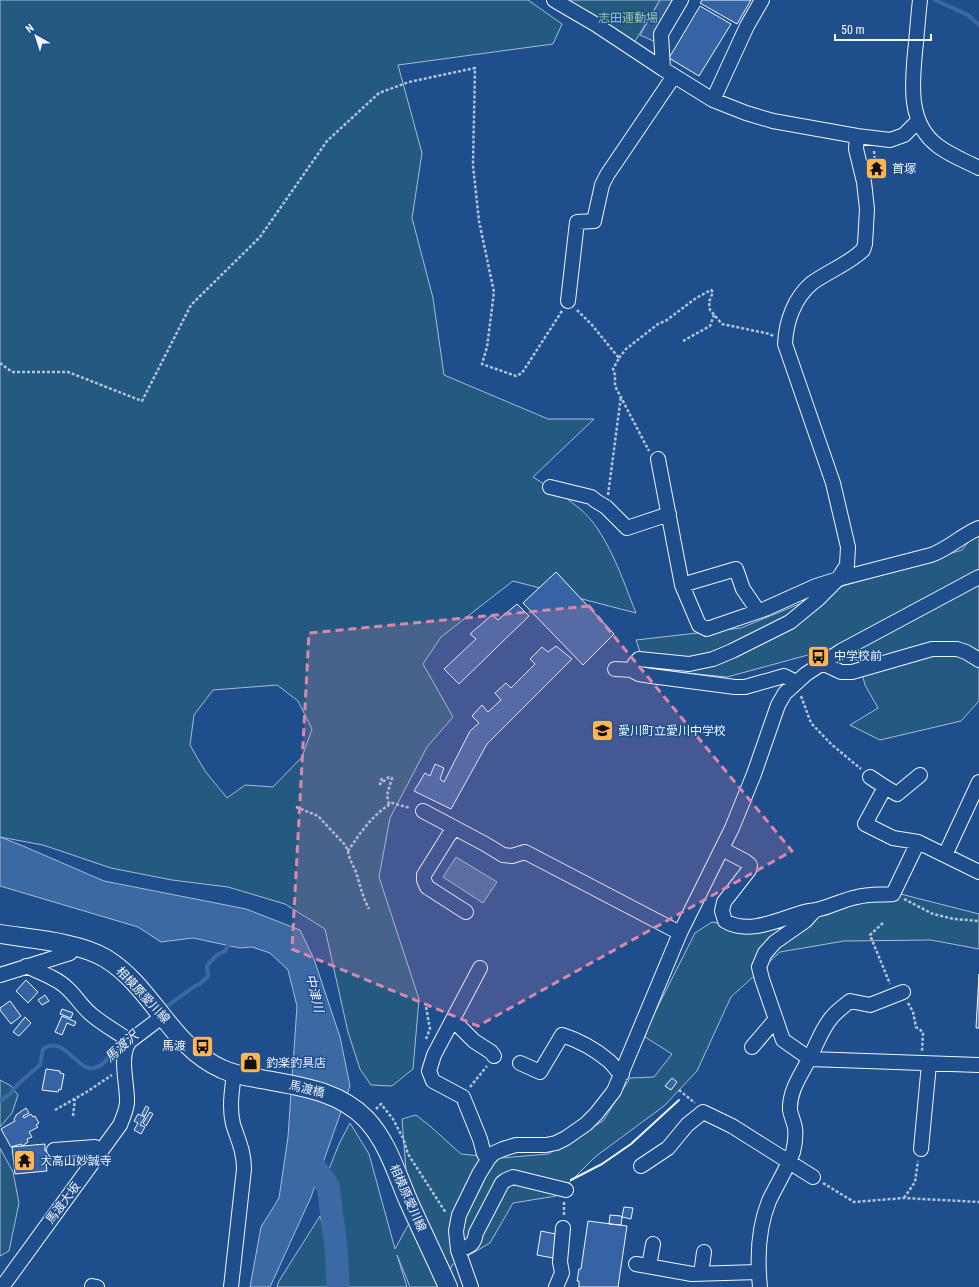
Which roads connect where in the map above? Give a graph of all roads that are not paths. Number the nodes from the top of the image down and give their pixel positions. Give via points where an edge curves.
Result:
1 (554, 0) edge
2 (681, 0) edge
3 (762, 0) edge
4 (920, 0) edge
5 (668, 73) junction
6 (713, 100) junction
7 (918, 121) junction
8 (857, 136) junction
9 (979, 168) edge
10 (568, 301) road end
11 (658, 459) road end
12 (550, 487) dead end
13 (669, 514) junction
14 (979, 528) edge
15 (979, 577) edge
16 (838, 579) junction
17 (682, 585) junction
18 (758, 611) junction
19 (979, 660) edge
20 (822, 663) junction
21 (615, 669) dead end
22 (633, 670) junction
23 (796, 682) junction
24 (920, 775) dead end
25 (870, 777) road end
26 (979, 782) edge
27 (885, 787) junction
28 (423, 811) road end
29 (455, 828) junction
30 (918, 842) junction
31 (722, 849) junction
32 (945, 855) junction
33 (979, 872) edge
34 (815, 910) junction
35 (466, 912) dead end
36 (680, 933) junction
37 (0, 934) edge
38 (75, 946) junction
39 (26, 966) junction
40 (480, 968) dead end
41 (0, 975) edge
42 (899, 994) road end
43 (163, 1016) junction
44 (776, 1019) junction
45 (453, 1020) junction
46 (130, 1041) junction
47 (752, 1047) dead end
48 (494, 1056) road end
49 (810, 1059) junction
50 (520, 1063) dead end
51 (926, 1063) junction
52 (979, 1066) edge
53 (622, 1074) junction
54 (242, 1075) junction
55 (363, 1116) joint
56 (921, 1148) road end
57 (54, 1150) dead end
58 (101, 1152) junction
59 (489, 1158) junction
60 (789, 1163) junction
61 (641, 1166) dead end
62 (813, 1177) road end
63 (566, 1190) road end
64 (563, 1228) road end
65 (653, 1244) dead end
66 (458, 1250) junction
67 (704, 1252) dead end
68 (758, 1272) junction
69 (701, 1274) junction
70 (2, 1287) edge
71 (231, 1287) edge
72 (448, 1287) edge
73 (471, 1287) edge
74 (556, 1287) edge
75 (760, 1287) edge

1 - 5 street
2 - 5 street via 661,34
3 - 6 street via 747,26
4 - 7 street via 913,82 914,106
5 - 6 street
5 - 10 street via 602,185 594,221 576,222
6 - 8 street via 773,121
7 - 8 street via 904,135 890,140
7 - 9 street via 937,146
8 - 16 street via 856,149 867,209 863,250 812,283 801,295 789,317 785,334 785,344 833,483 848,547 847,565
11 - 13 street
12 - 13 street via 591,497 606,507 627,528
13 - 17 street
14 - 16 street via 931,555
15 - 20 street
16 - 18 street
16 - 22 street via 790,622 720,656 689,664 639,659
17 - 18 street via 736,569 743,589
17 - 18 street via 699,625 706,629
19 - 20 street via 962,650 946,648 932,649 852,672 841,672
20 - 23 street
21 - 22 street
22 - 23 street via 650,676 727,687 745,686 784,676
23 - 31 street via 778,705 754,774
24 - 27 street via 897,794
25 - 27 street
26 - 32 street
27 - 30 street via 866,824 893,838
28 - 29 street
29 - 35 street via 424,875 424,880 427,887
29 - 36 street via 503,855 512,856 525,852
30 - 32 street
30 - 34 street via 893,894 858,896
31 - 34 street via 750,865 749,870 724,902 722,911 725,921 732,925 760,926
31 - 36 street
32 - 33 street
34 - 44 street via 775,942 759,967
36 - 53 street
37 - 38 main road, 相模原愛川線
38 - 39 street via 70,953
38 - 43 main road, 相模原愛川線 via 94,952 114,964
39 - 41 street
39 - 46 street via 66,987 103,1025
40 - 45 street
42 - 49 street via 870,1005 850,1001 832,1017
43 - 46 street
43 - 54 main road, 相模原愛川線 via 194,1051 215,1066
44 - 47 street
44 - 49 street via 783,1040
45 - 48 street
45 - 59 street via 434,1055 429,1071 433,1082 463,1098 484,1154
46 - 58 street, 馬渡大坂 via 124,1052 127,1102 125,1115
49 - 51 street
49 - 60 street via 792,1096 790,1110 795,1138
50 - 53 street via 541,1074 562,1035 596,1052
51 - 52 street
51 - 56 street
53 - 59 street via 614,1090 596,1114 566,1138 546,1145 510,1147 499,1150
54 - 55 main road, 馬渡橋 via 316,1090 339,1099
54 - 71 street via 232,1089 232,1116 241,1145 244,1169
55 - 72 main road, 相模原愛川線 via 387,1150
57 - 58 street via 95,1147
58 - 70 street, 馬渡大坂
59 - 66 street via 457,1222
60 - 61 street via 732,1126 703,1112 687,1125 668,1148
60 - 62 street
60 - 68 street via 769,1201 758,1243
63 - 66 street via 513,1177 506,1180 502,1183 476,1233 475,1240
64 - 74 street via 560,1262 562,1272
65 - 69 street via 643,1265
66 - 73 street
67 - 69 street
68 - 69 street
68 - 75 street

